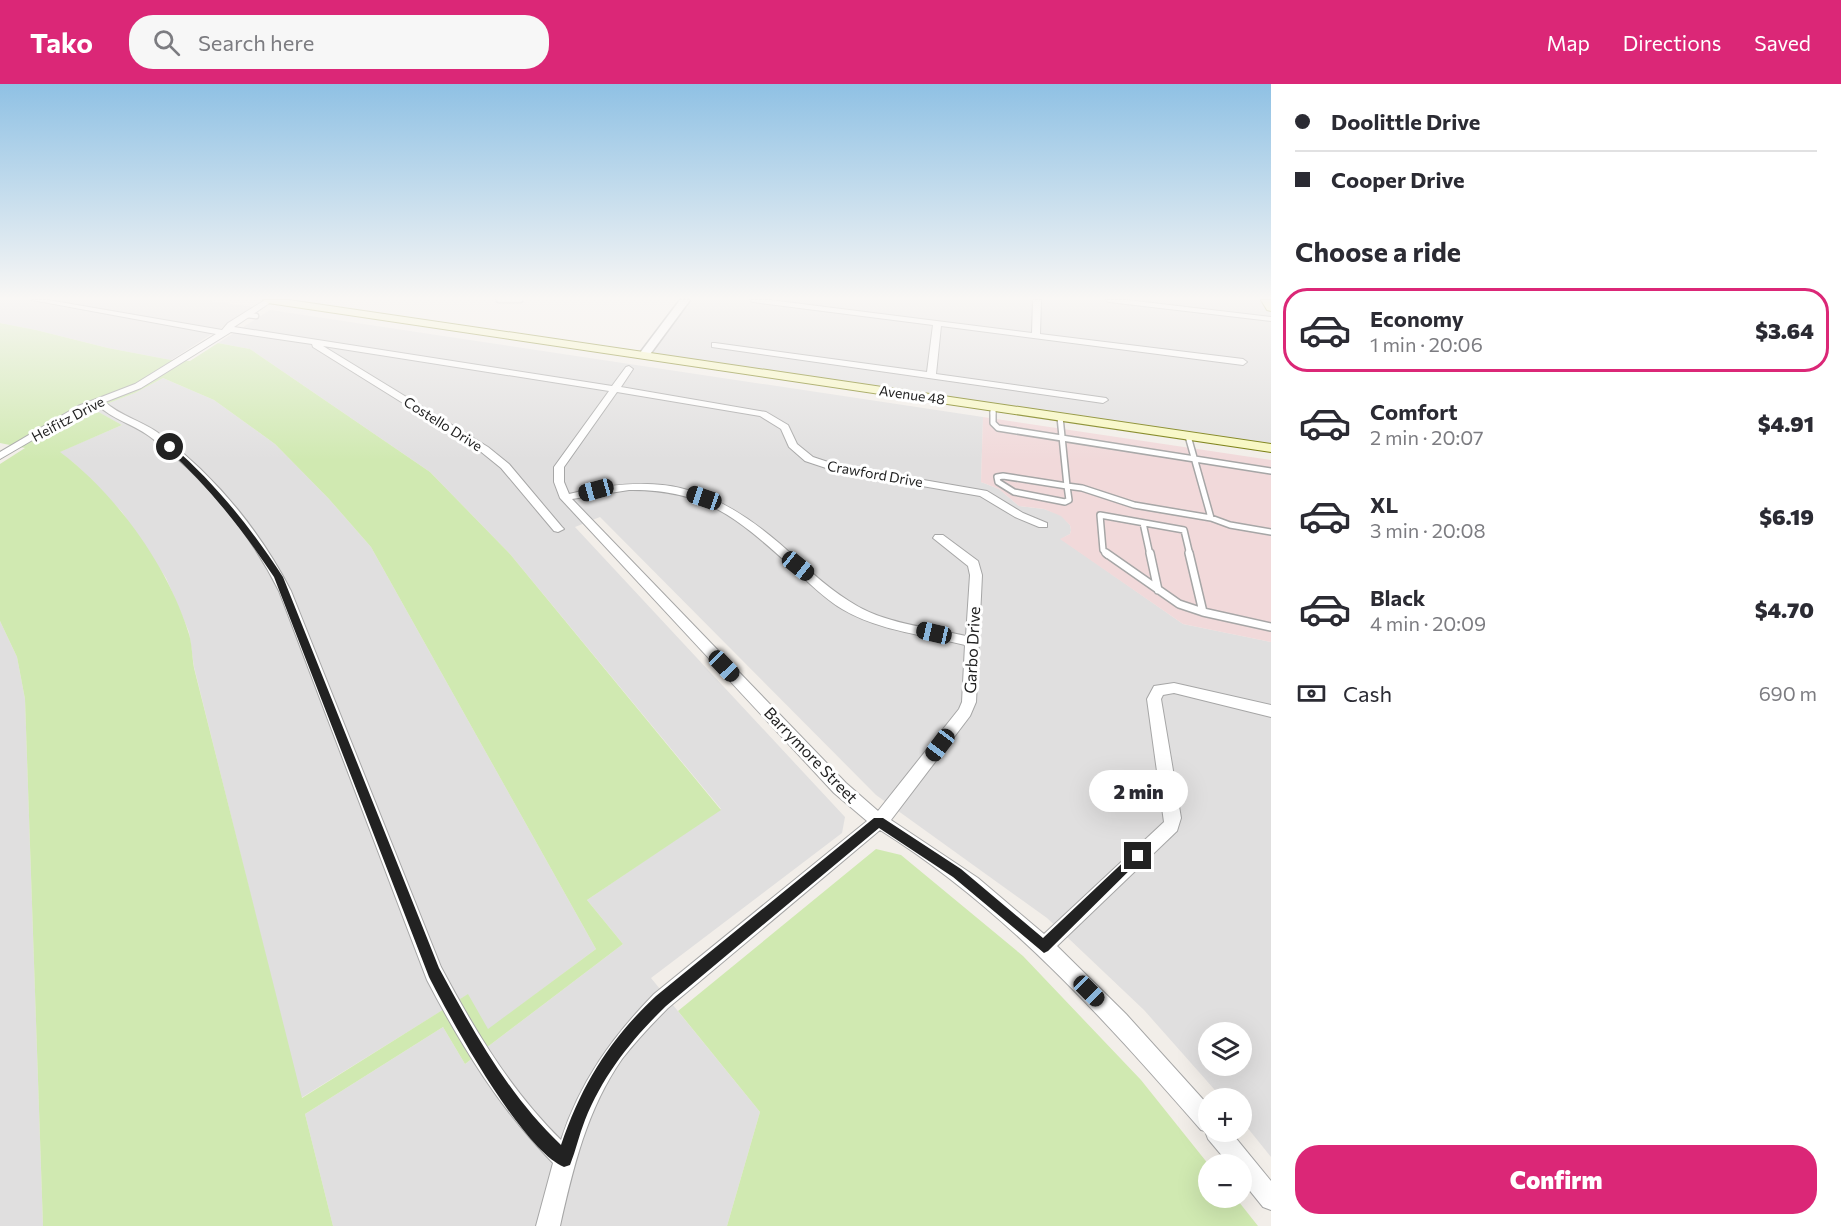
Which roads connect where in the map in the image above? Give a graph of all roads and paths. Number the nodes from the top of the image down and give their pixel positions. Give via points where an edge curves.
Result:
1 (191, 353) edge
2 (329, 353) edge
3 (387, 353) edge
4 (632, 353) edge
5 (773, 353) edge
6 (934, 353) edge
7 (1176, 353) edge
8 (644, 355) joint
9 (1243, 362) dead end
10 (629, 369) dead end
11 (931, 376) junction
12 (614, 389) junction
13 (1103, 400) dead end
14 (99, 401) junction
15 (993, 407) junction
16 (1060, 417) junction
17 (1188, 436) junction
18 (1062, 439) junction
19 (1271, 448) edge
20 (0, 456) edge
21 (1195, 459) junction
22 (1271, 471) edge
23 (1067, 486) junction
24 (565, 498) junction
25 (1211, 518) junction
26 (1143, 523) junction
27 (1043, 525) dead end
28 (558, 529) dead end
29 (1271, 532) edge
30 (939, 538) dead end
31 (1158, 590) junction
32 (1203, 612) junction
33 (1271, 627) edge
34 (972, 642) junction
35 (1271, 711) edge
36 (879, 821) junction
37 (1044, 946) junction
38 (1198, 1110) edge
39 (1225, 1142) edge
40 (564, 1159) junction
41 (1271, 1199) edge
42 (549, 1226) edge

1 - 14 street, Heifitz Drive via 148,380
2 - 28 street, Costello Drive via 484,449 505,466
3 - 12 street, Crawford Drive
4 - 8 main road, Avenue 48
5 - 11 street
6 - 11 street
7 - 9 street
8 - 15 main road, Avenue 48
10 - 12 street
11 - 13 street
12 - 24 street via 559,466
12 - 27 street, Crawford Drive via 763,414 784,427 793,446 809,459 835,468 983,493
14 - 20 street, Heifitz Drive via 64,417
14 - 40 street via 155,435 192,466 268,560 285,591 438,982 513,1102
15 - 16 main road, Avenue 48
15 - 18 lane via 993,423 998,428
16 - 17 main road, Avenue 48
16 - 18 lane
17 - 19 main road, Avenue 48
17 - 21 lane
18 - 21 lane
18 - 23 lane
21 - 22 lane
21 - 25 lane
23 - 23 lane via 1003,476 997,477 998,482 1014,492 1065,502 1069,500
23 - 25 lane via 1134,505
24 - 34 street via 630,486 664,487 704,498 733,512 846,606 895,624
24 - 36 street, Barrymore Street via 840,788
25 - 29 lane
26 - 31 lane
26 - 31 lane via 1100,515 1103,550
26 - 32 lane via 1184,530
30 - 34 street, Garbo Drive via 974,564
31 - 32 lane via 1179,604
32 - 33 lane
34 - 36 street, Garbo Drive via 965,712
35 - 37 street via 1174,688 1159,690 1154,699 1173,818 1171,826
36 - 37 street, Barrymore Street via 957,873
36 - 40 street, Garbo Drive via 638,1023 596,1081
37 - 38 street, Barrymore Street via 1119,1021
39 - 41 street
40 - 42 street, Garbo Drive

